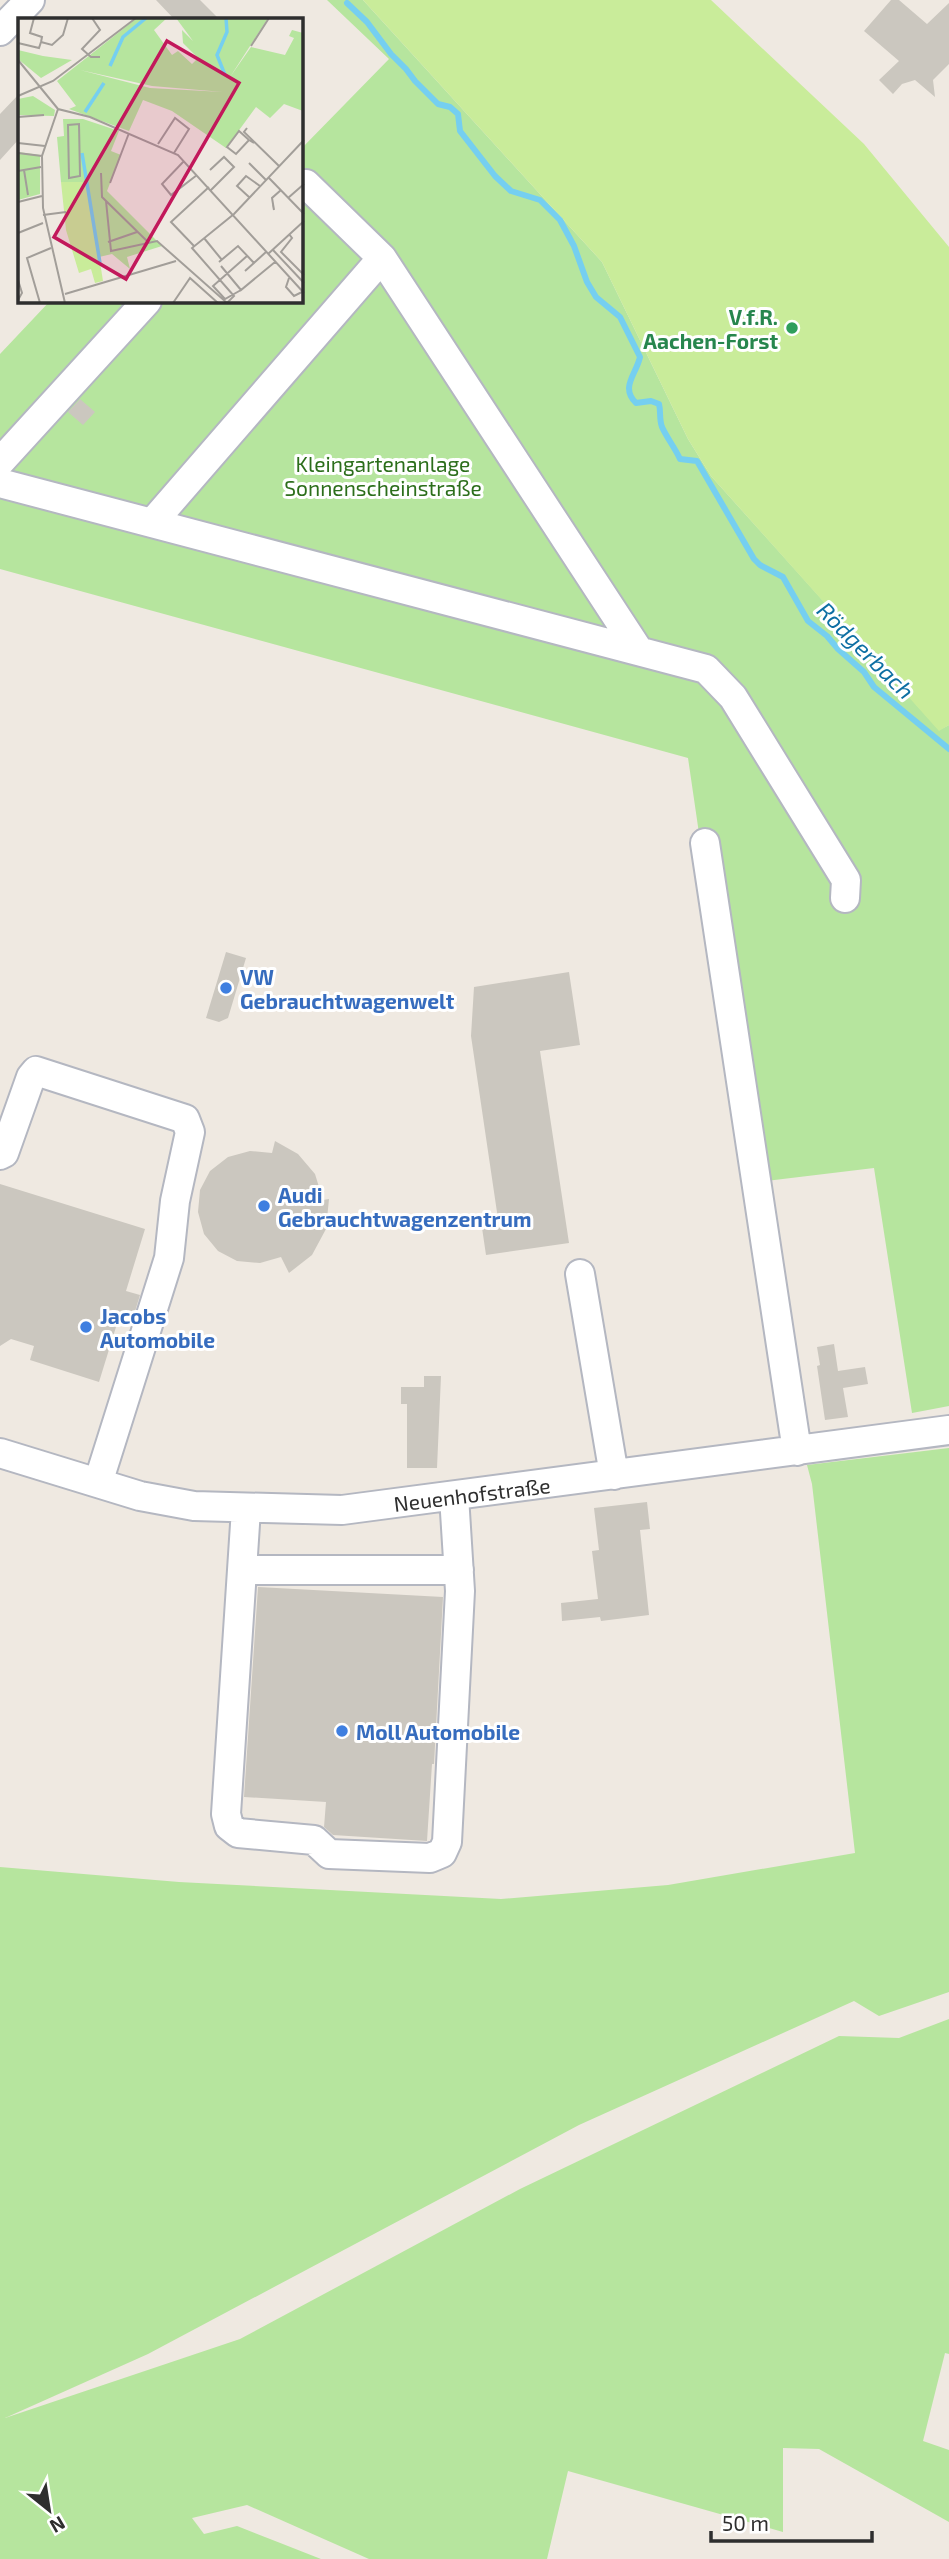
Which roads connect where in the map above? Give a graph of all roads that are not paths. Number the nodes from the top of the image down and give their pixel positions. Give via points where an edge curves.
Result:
1 (30, 0) edge
2 (0, 31) edge
3 (303, 184) edge
4 (382, 258) junction
5 (145, 303) edge
6 (0, 462) edge
7 (0, 483) edge
8 (152, 523) junction
9 (639, 651) junction
10 (705, 843) dead end
11 (845, 898) dead end
12 (0, 1155) edge
13 (580, 1274) dead end
14 (949, 1430) edge
15 (797, 1451) junction
16 (0, 1453) edge
17 (614, 1475) junction
18 (98, 1483) junction
19 (454, 1496) junction
20 (246, 1509) junction
21 (242, 1570) junction
22 (458, 1570) junction

1 - 2 street
3 - 4 street
4 - 8 street
4 - 9 street
5 - 6 street
7 - 8 street
8 - 9 street
9 - 11 street via 706,669 733,696 846,880
10 - 15 street
12 - 18 street via 36,1071 185,1119 188,1125 169,1258
13 - 17 street
14 - 15 street, Neuenhofstraße
15 - 17 street, Neuenhofstraße
16 - 18 street, Neuenhofstraße
17 - 19 street, Neuenhofstraße
18 - 20 street, Neuenhofstraße via 194,1506
19 - 20 street, Neuenhofstraße via 342,1510
19 - 22 street
20 - 21 street
21 - 22 street
21 - 22 street via 226,1814 229,1825 238,1833 314,1840 329,1854 430,1858 442,1853 447,1842

